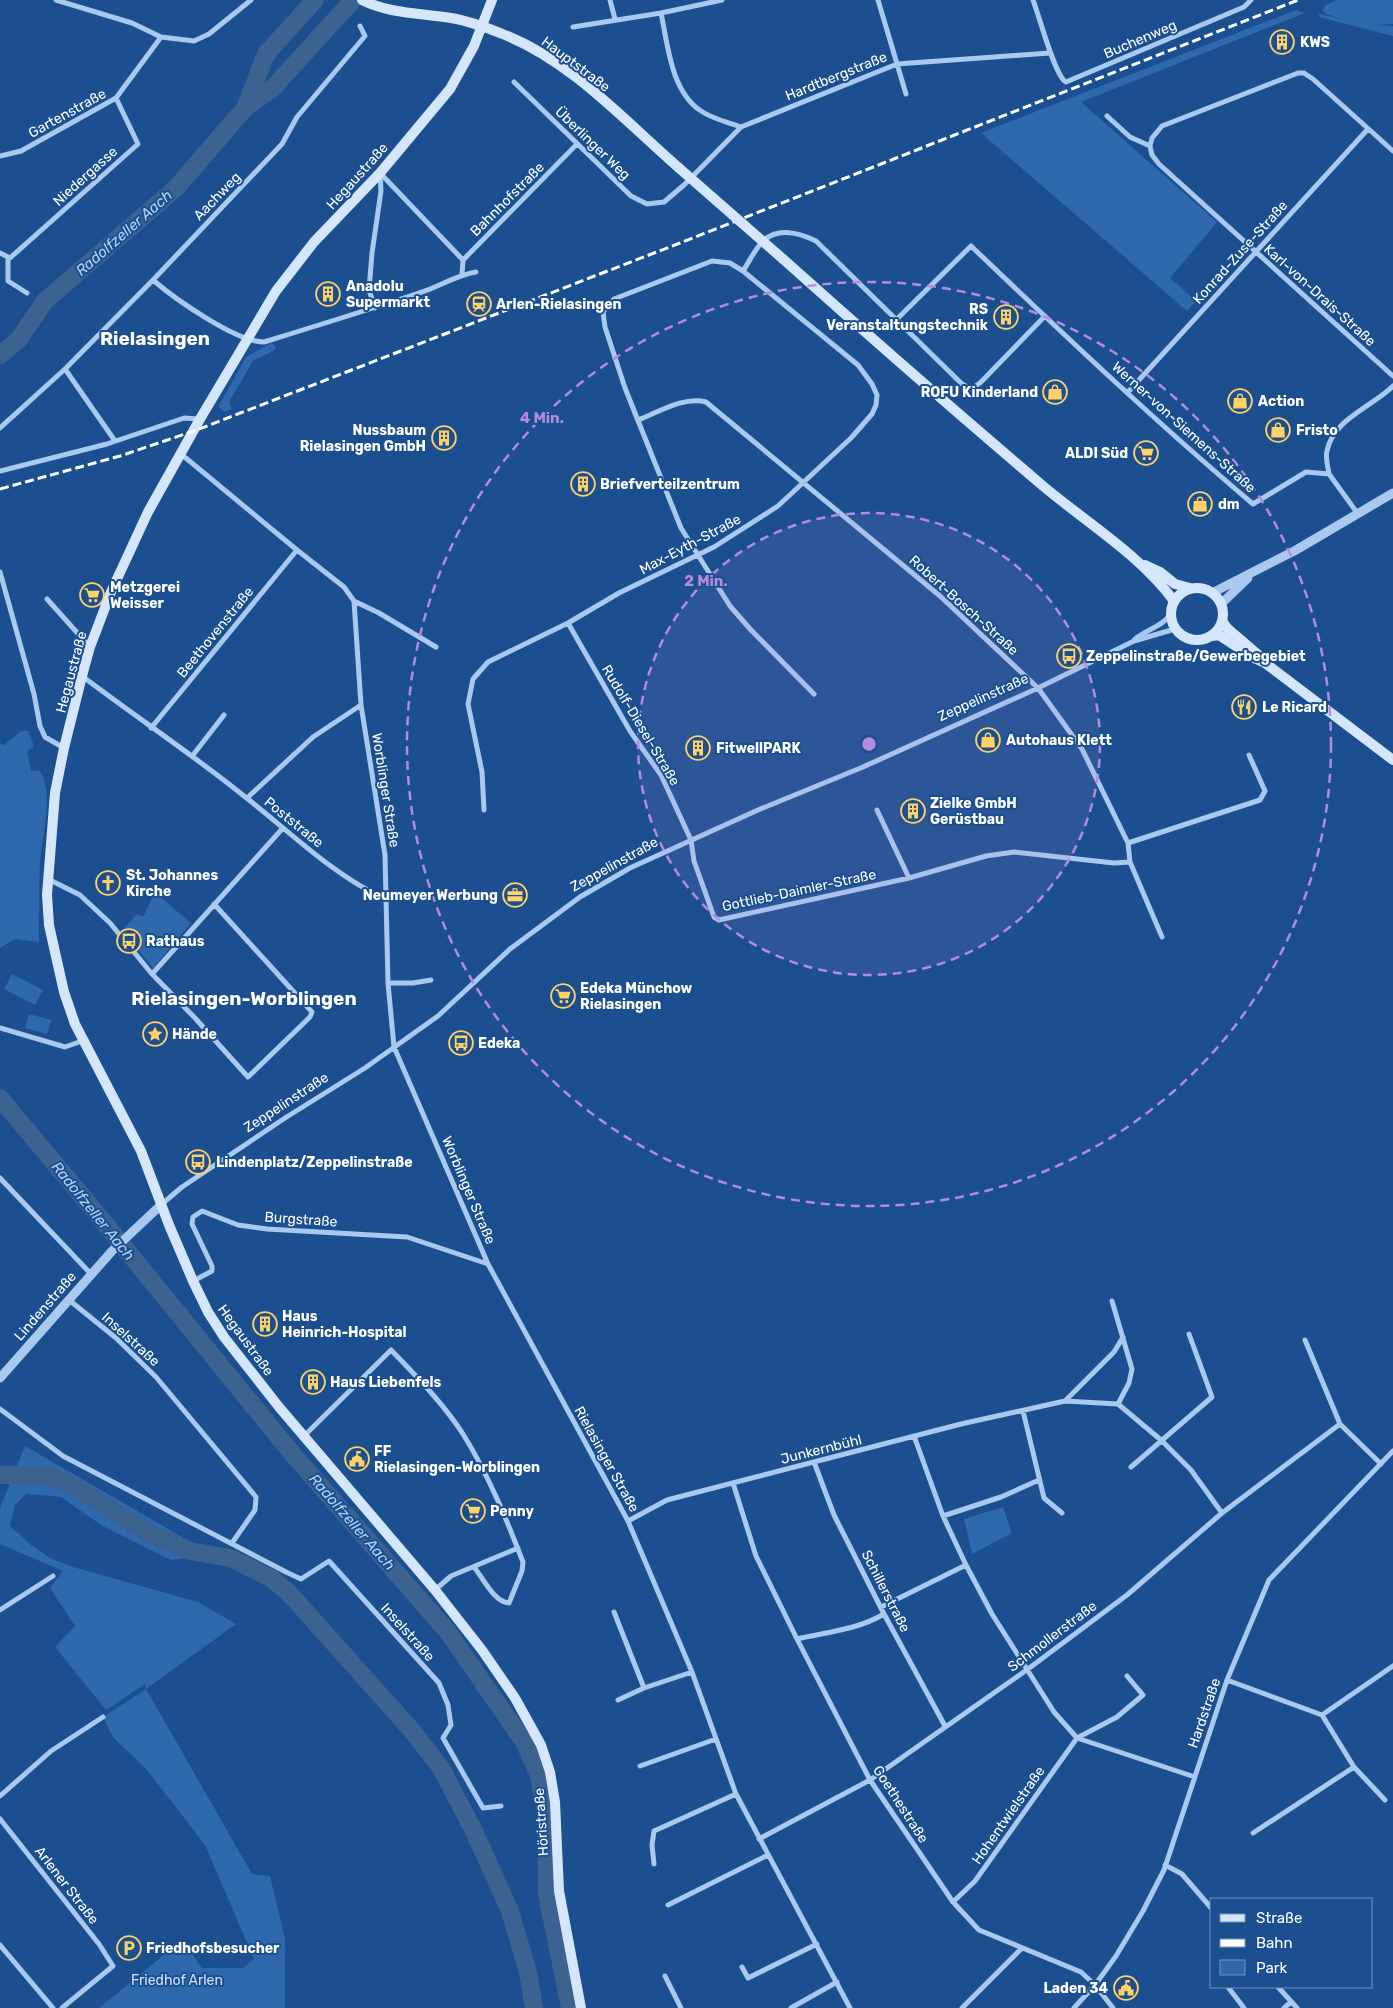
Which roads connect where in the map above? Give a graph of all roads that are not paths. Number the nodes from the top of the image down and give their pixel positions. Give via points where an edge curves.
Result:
1 (56, 0) edge
2 (251, 0) edge
3 (362, 0) edge
4 (492, 0) edge
5 (610, 0) edge
6 (722, 0) edge
7 (878, 0) edge
8 (1033, 0) edge
9 (1251, 0) edge
10 (661, 14) junction
11 (615, 19) junction
12 (360, 26) dead end
13 (481, 27) junction
14 (573, 27) dead end
15 (161, 37) junction
16 (1050, 53) junction
17 (897, 64) junction
18 (514, 82) dead end
19 (906, 94) dead end
20 (116, 98) junction
21 (1106, 116) dead end
22 (741, 126) junction
23 (1368, 129) junction
24 (577, 144) junction
25 (1150, 146) junction
26 (1393, 151) edge
27 (0, 156) edge
28 (380, 173) junction
29 (664, 202) joint
30 (1256, 251) junction
31 (0, 253) edge
32 (8, 258) junction
33 (463, 260) junction
34 (743, 271) junction
35 (476, 272) dead end
36 (462, 274) junction
37 (153, 280) junction
38 (27, 293) dead end
39 (375, 308) junction
40 (1044, 316) junction
41 (897, 319) junction
42 (247, 340) junction
43 (65, 369) junction
44 (1393, 376) edge
45 (1393, 386) edge
46 (1128, 392) junction
47 (200, 419) junction
48 (638, 420) junction
49 (0, 428) edge
50 (115, 440) junction
51 (181, 453) junction
52 (0, 471) edge
53 (1328, 474) junction
54 (804, 483) junction
55 (1393, 493) edge
56 (1358, 515) junction
57 (297, 550) junction
58 (697, 554) junction
59 (1139, 562) junction
60 (0, 572) edge
61 (1252, 574) junction
62 (1190, 588) junction
63 (1212, 593) junction
64 (46, 599) dead end
65 (354, 601) junction
66 (1174, 601) junction
67 (1221, 604) junction
68 (1170, 615) junction
69 (1222, 621) junction
70 (568, 623) junction
71 (1176, 629) junction
72 (1212, 636) junction
73 (1134, 641) junction
74 (90, 647) junction
75 (436, 647) dead end
76 (1265, 663) junction
77 (82, 676) junction
78 (1038, 688) junction
79 (814, 694) dead end
80 (361, 705) junction
81 (224, 715) dead end
82 (151, 728) junction
83 (64, 748) junction
84 (193, 755) junction
85 (1249, 755) dead end
86 (1393, 760) edge
87 (247, 798) junction
88 (484, 810) dead end
89 (877, 810) dead end
90 (282, 829) junction
91 (691, 840) junction
92 (1128, 843) junction
93 (1130, 862) junction
94 (909, 878) junction
95 (48, 879) junction
96 (385, 900) junction
97 (214, 904) junction
98 (1162, 937) dead end
99 (152, 974) junction
100 (431, 980) dead end
101 (388, 983) junction
102 (0, 1028) edge
103 (82, 1041) junction
104 (394, 1047) junction
105 (0, 1178) edge
106 (162, 1204) junction
107 (488, 1264) junction
108 (91, 1274) junction
109 (192, 1281) junction
110 (69, 1300) junction
111 (1112, 1301) dead end
112 (1188, 1334) dead end
113 (1123, 1337) junction
114 (1305, 1340) dead end
115 (0, 1378) edge
116 (1065, 1401) junction
117 (1118, 1404) junction
118 (0, 1409) edge
119 (1023, 1411) junction
120 (1340, 1424) junction
121 (304, 1436) junction
122 (914, 1436) junction
123 (1161, 1440) junction
124 (1393, 1451) edge
125 (814, 1462) junction
126 (1381, 1464) junction
127 (1131, 1467) dead end
128 (1039, 1480) junction
129 (733, 1483) junction
130 (1062, 1513) dead end
131 (1222, 1513) junction
132 (943, 1516) junction
133 (628, 1521) junction
134 (232, 1543) junction
135 (518, 1548) junction
136 (966, 1565) junction
137 (474, 1566) junction
138 (53, 1576) dead end
139 (435, 1590) junction
140 (881, 1607) junction
141 (0, 1610) edge
142 (614, 1612) dead end
143 (884, 1614) junction
144 (797, 1639) junction
145 (1393, 1666) edge
146 (1028, 1669) junction
147 (692, 1672) junction
148 (1127, 1676) dead end
149 (1227, 1680) junction
150 (644, 1688) junction
151 (618, 1700) dead end
152 (1322, 1715) junction
153 (103, 1717) dead end
154 (945, 1726) junction
155 (1077, 1738) junction
156 (716, 1739) junction
157 (640, 1766) dead end
158 (1354, 1767) junction
159 (1195, 1777) junction
160 (870, 1780) junction
161 (736, 1794) junction
162 (0, 1796) edge
163 (1384, 1800) dead end
164 (501, 1806) dead end
165 (0, 1819) edge
166 (1253, 1833) dead end
167 (759, 1839) junction
168 (768, 1855) junction
169 (654, 1864) dead end
170 (1165, 1865) junction
171 (953, 1902) junction
172 (668, 1905) dead end
173 (1210, 1907) edge
174 (817, 1944) junction
175 (0, 1945) edge
176 (1022, 1948) junction
177 (742, 1967) dead end
178 (665, 1976) dead end
179 (837, 1982) junction
180 (1095, 1986) junction
181 (1229, 1988) edge
182 (1279, 1988) edge
183 (1291, 2002) junction
184 (53, 2008) edge
185 (62, 2008) edge
186 (581, 2008) edge
187 (681, 2008) edge
188 (791, 2008) edge
189 (850, 2008) edge
190 (962, 2008) edge
191 (1074, 2008) edge
192 (1113, 2008) edge
193 (1244, 2008) edge
194 (1284, 2008) edge
195 (1296, 2008) edge

1 - 15 street via 132,23
2 - 15 street via 209,34 194,41
3 - 13 main road, Hauptstraße via 379,7 452,18
4 - 13 main road, Hegaustraße
5 - 11 street
6 - 10 street
7 - 17 street
8 - 16 street, Buchenweg
9 - 16 street, Buchenweg via 1244,7 1069,82 1061,79
10 - 11 street
10 - 22 street via 676,79 685,95 713,118
11 - 14 street
12 - 37 street, Aachweg via 366,36 297,116 282,144
13 - 28 main road, Hegaustraße via 450,90
13 - 59 main road, Hauptstraße, bridge via 547,56 592,92 874,341
15 - 20 street, Gartenstraße
16 - 17 street, Hardtbergstraße
17 - 19 street
17 - 22 street, Hardtbergstraße
18 - 24 street, Überlinger Weg
20 - 27 street, Gartenstraße via 21,151
20 - 32 street, Niedergasse via 138,144
21 - 25 street via 1130,137
22 - 29 street, Hardtbergstraße via 684,186
23 - 25 street via 1309,76 1298,73 1162,126
23 - 26 street
23 - 30 street, Konrad-Zuse-Straße
24 - 29 street, Überlinger Weg via 631,196 648,204
24 - 33 street, Bahnhofstraße
25 - 30 street, Karl-von-Drais-Straße via 1159,164
28 - 33 street
28 - 39 street via 382,191 369,290
28 - 42 main road, Hegaustraße via 314,242 276,292
30 - 44 street, Karl-von-Drais-Straße
30 - 46 street, Konrad-Zuse-Straße
31 - 32 street
32 - 38 street via 8,281
33 - 36 street
34 - 41 street via 764,240 788,232 803,234 816,241
34 - 48 street, Max-Eyth-Straße via 730,263 712,261 614,299 603,312 605,327
34 - 54 street, Max-Eyth-Straße via 858,366 877,395 872,414
35 - 36 street
36 - 39 street via 424,292
37 - 42 street via 212,322
37 - 43 street, Aachweg
39 - 42 street via 264,342
40 - 41 street, Werner-von-Siemens-Straße via 971,246
40 - 41 street via 971,389 962,384
40 - 46 street, Werner-von-Siemens-Straße
42 - 47 main road, Hegaustraße
43 - 49 street, Aachweg
43 - 50 street
45 - 53 street via 1340,425 1327,451
46 - 53 street, Werner-von-Siemens-Straße via 1253,504 1306,472
47 - 50 street via 184,418
47 - 51 main road, Hegaustraße
48 - 54 street, Robert-Bosch-Straße via 688,400 706,402
48 - 58 street via 682,528
50 - 52 street
51 - 57 street
51 - 74 main road, Hegaustraße via 148,512 110,592
53 - 56 street
54 - 58 street, Max-Eyth-Straße via 778,506
54 - 78 street, Robert-Bosch-Straße via 940,596
55 - 56 street
56 - 61 street
57 - 65 street via 344,587
57 - 82 street, Beethovenstraße
58 - 70 street, Max-Eyth-Straße
58 - 79 street via 730,606
59 - 62 main road via 1181,587
59 - 66 main road
60 - 83 street via 40,726 45,737
61 - 63 street
61 - 67 street
62 - 63 main road
62 - 66 main road
63 - 67 main road
64 - 74 street
65 - 75 street
65 - 80 street, Worblinger Straße
66 - 68 main road
67 - 69 main road
68 - 71 main road
68 - 73 street, Zeppelinstraße via 1166,621 1142,632
69 - 72 main road
69 - 76 main road
70 - 88 street, Max-Eyth-Straße via 488,662 473,678 468,704 482,772
70 - 91 street, Rudolf-Diesel-Straße via 630,731 661,775
71 - 72 main road via 1192,640
71 - 73 street, Zeppelinstraße
72 - 76 main road via 1219,635
73 - 78 street, Zeppelinstraße
74 - 77 main road, Hegaustraße
76 - 86 main road
77 - 82 street, Poststraße
77 - 83 main road, Hegaustraße
78 - 91 street, Zeppelinstraße
78 - 92 street, Robert-Bosch-Straße via 1082,749
80 - 87 street via 313,737
80 - 96 street, Worblinger Straße via 385,856
81 - 84 street
82 - 84 street, Poststraße
83 - 95 main road, Hegaustraße
84 - 87 street, Poststraße
85 - 92 street via 1265,791 1260,800
87 - 90 street, Poststraße
89 - 94 street
90 - 96 street, Poststraße via 367,891
90 - 97 street
91 - 94 street, Gottlieb-Daimler-Straße via 694,861 714,917 719,920
91 - 104 street, Zeppelinstraße via 580,896 510,949 438,1016
92 - 93 street, Robert-Bosch-Straße
93 - 94 street, Gottlieb-Daimler-Straße via 1014,852 986,856
93 - 98 street, Robert-Bosch-Straße
95 - 99 street via 80,895 110,923
95 - 103 main road, Hegaustraße via 49,925 64,992
96 - 101 street, Worblinger Straße
97 - 99 street
97 - 99 street via 312,1012 310,1017 248,1077
100 - 101 street
101 - 104 street, Worblinger Straße
102 - 103 street via 65,1047
103 - 106 main road, Hegaustraße via 141,1151
104 - 106 street, Zeppelinstraße via 182,1187
104 - 107 street, Worblinger Straße
105 - 108 street, Lindenstraße
106 - 108 street, Lindenstraße
106 - 109 main road, Hegaustraße
107 - 109 street, Burgstraße via 407,1236 267,1229 238,1224 202,1212 193,1217 192,1224 212,1271
107 - 133 street, Rielasinger Straße
108 - 110 street, Lindenstraße
109 - 121 main road, Hegaustraße via 224,1337
110 - 115 street, Lindenstraße
110 - 134 street, Inselstraße via 116,1338 156,1377 256,1497 255,1510
111 - 113 street
112 - 123 street via 1212,1397
113 - 116 street via 1114,1352
113 - 117 street via 1132,1369 1130,1383
114 - 120 street
116 - 117 street, Junkernbühl
116 - 119 street, Junkernbühl
117 - 123 street
118 - 134 street, Inselstraße via 63,1456
119 - 122 street, Junkernbühl
119 - 128 street
120 - 126 street
120 - 131 street, Schmollerstraße
121 - 135 street via 390,1350 425,1385 462,1433 493,1488
121 - 139 main road, Hegaustraße
122 - 125 street, Junkernbühl
122 - 132 street
123 - 127 street
123 - 131 street via 1191,1470
124 - 126 street, Hardstraße
125 - 129 street, Junkernbühl
125 - 140 street, Schillerstraße via 834,1515
126 - 149 street, Hardstraße via 1270,1580
128 - 130 street via 1044,1498
128 - 132 street via 1001,1497
129 - 133 street, Junkernbühl via 667,1500
129 - 144 street, Goethestraße via 756,1556
131 - 146 street, Schmollerstraße via 1127,1595
132 - 136 street
133 - 147 street, Rielasinger Straße
134 - 164 street, Inselstraße via 301,1579 329,1561 439,1683 448,1705 451,1725 443,1738 483,1808
135 - 137 street
135 - 137 street via 523,1562 522,1571 509,1603 498,1598
136 - 140 street
136 - 146 street via 992,1614
137 - 139 street via 451,1576
138 - 141 street
139 - 186 main road, Höristraße via 482,1650 541,1745 555,1802 559,1891
140 - 143 street, Schillerstraße
142 - 150 street
143 - 144 street via 862,1625
143 - 154 street, Schillerstraße
144 - 160 street, Goethestraße
145 - 152 street
146 - 154 street, Schmollerstraße
146 - 155 street via 1054,1712
147 - 150 street
147 - 156 street, Rielasinger Straße
148 - 155 street via 1146,1694 1117,1717
149 - 152 street
149 - 159 street, Hardstraße
150 - 151 street
152 - 158 street
153 - 162 street via 51,1751
154 - 160 street, Schmollerstraße
155 - 159 street
155 - 171 street, Hohentwielstraße via 976,1881
156 - 157 street
156 - 161 street, Rielasinger Straße
158 - 163 street
158 - 166 street
159 - 170 street, Hardstraße
160 - 167 street, Schmollerstraße
160 - 171 street, Goethestraße
161 - 167 street, Rielasinger Straße
161 - 169 street via 654,1831
165 - 185 street, Arlener Straße via 113,1966
167 - 168 street, Rielasinger Straße
168 - 172 street
168 - 174 street, Rielasinger Straße
170 - 173 street via 1182,1874
170 - 180 street, Hardstraße via 1143,1911
171 - 176 street, Goethestraße via 979,1930
174 - 177 street via 748,1978
174 - 179 street, Rielasinger Straße
175 - 184 street
176 - 180 street, Goethestraße via 1081,1972
176 - 190 street
178 - 187 street
179 - 188 street
179 - 189 street, Rielasinger Straße
180 - 191 street, Hardstraße
180 - 192 street, Goethestraße
181 - 193 street
182 - 183 street
183 - 194 street
183 - 195 street

